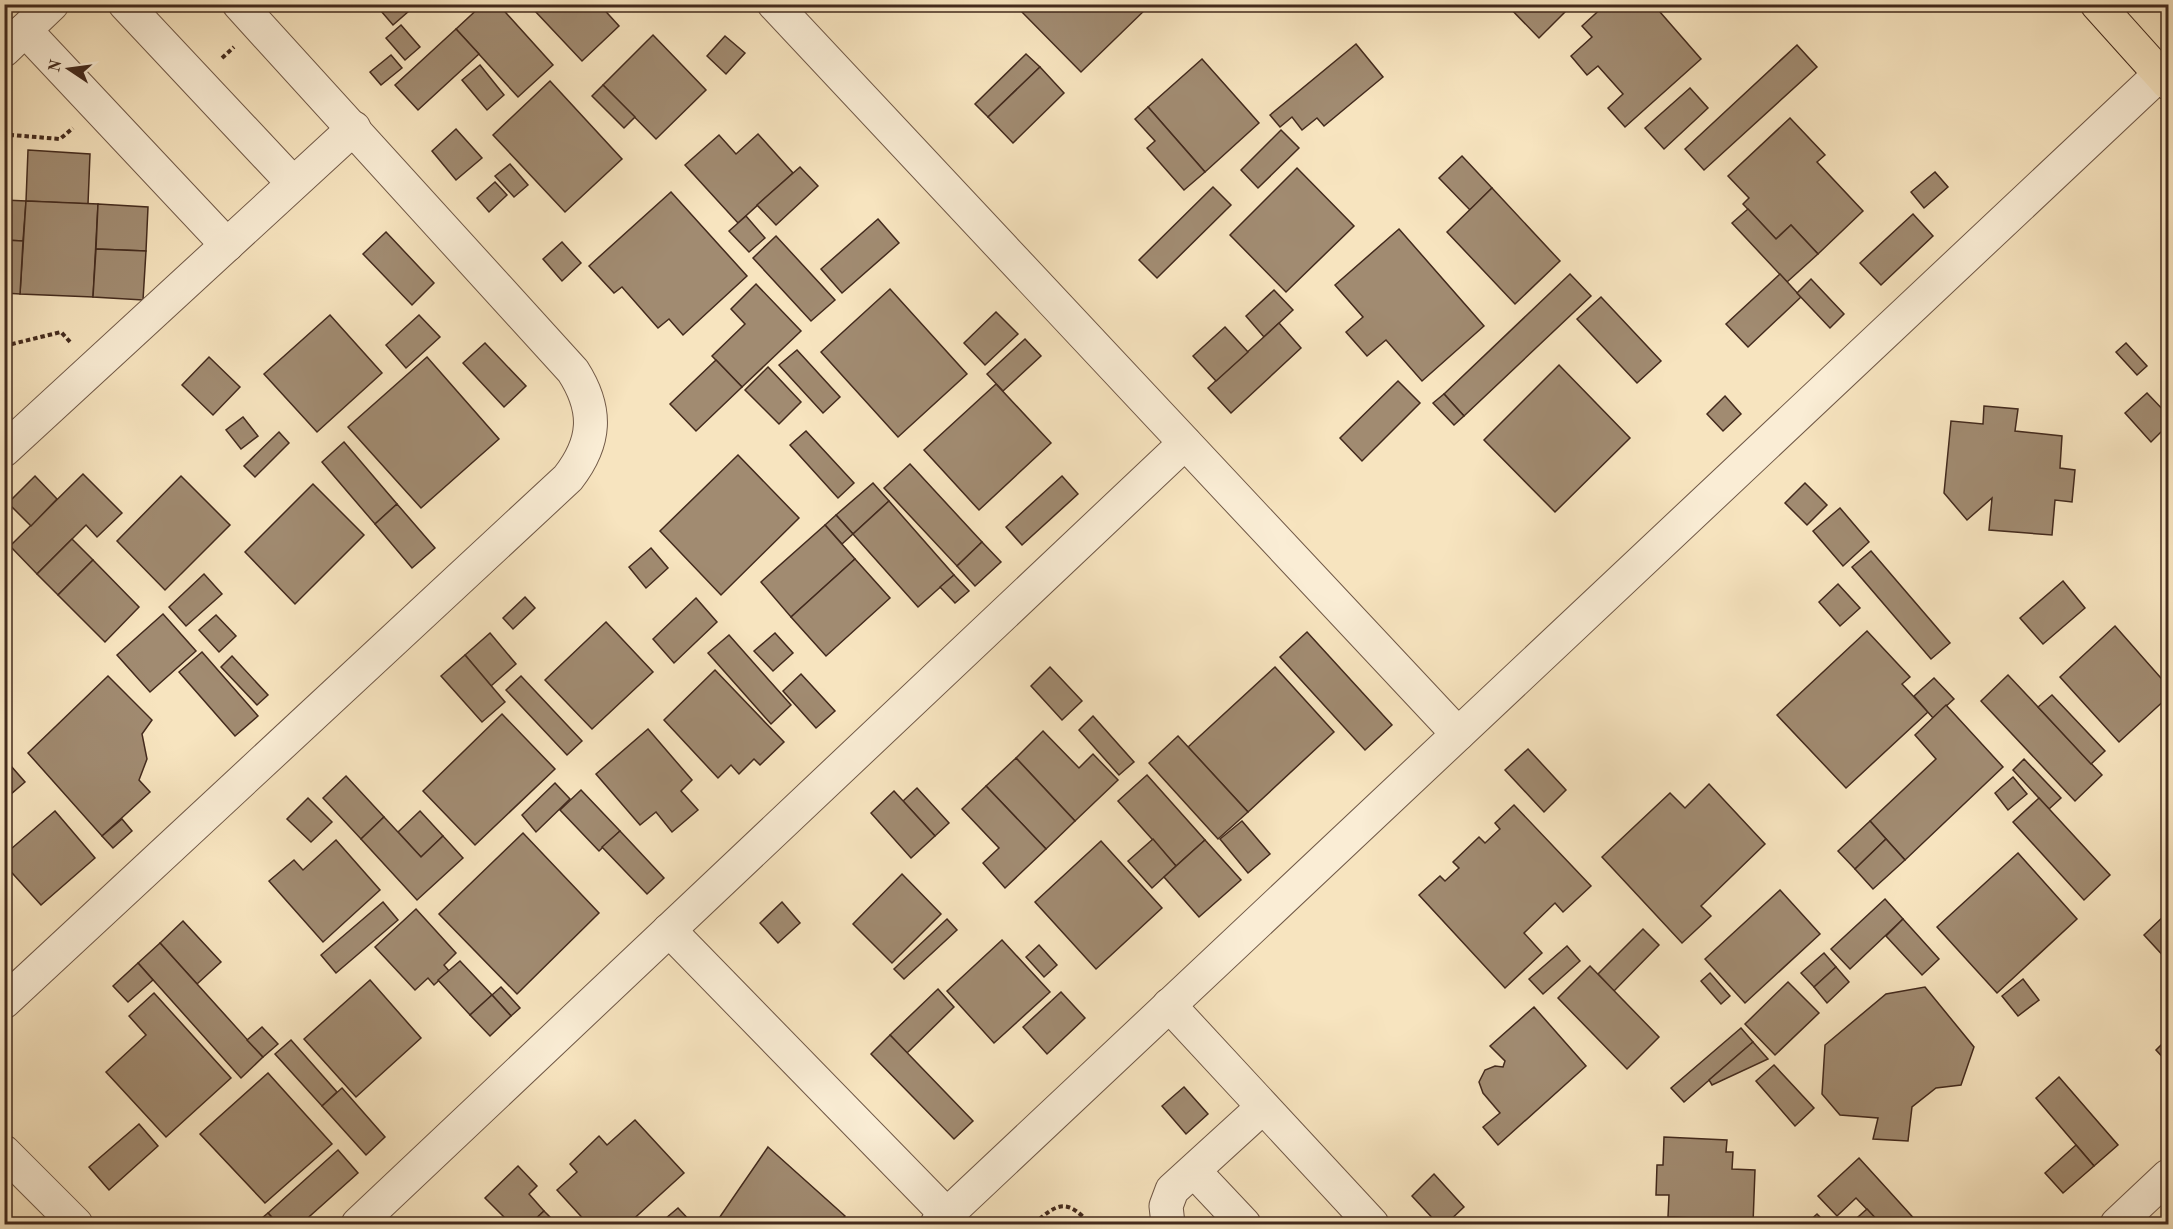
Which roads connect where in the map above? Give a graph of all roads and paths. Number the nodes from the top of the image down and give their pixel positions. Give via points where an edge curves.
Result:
1 (52, 4) edge
2 (125, 4) edge
3 (774, 4) edge
4 (2097, 4) edge
5 (248, 15) edge
6 (15, 40) edge
7 (2164, 79) edge
8 (197, 81) junction
9 (98, 108) junction
10 (354, 128) junction
11 (4, 141) edge
12 (293, 183) junction
13 (227, 245) junction
14 (4, 346) edge
15 (94, 368) junction
16 (1185, 443) junction
17 (4, 450) edge
18 (1458, 734) junction
19 (669, 930) junction
20 (4, 1002) edge
21 (1169, 1005) junction
22 (1263, 1107) junction
23 (4, 1152) edge
24 (1194, 1171) junction
25 (2169, 1176) edge
26 (942, 1220) edge
27 (76, 1224) edge
28 (358, 1224) edge
29 (1034, 1224) edge
30 (1090, 1224) edge
31 (1168, 1224) edge
32 (1244, 1224) edge
33 (1372, 1224) edge
34 (2117, 1224) edge

1 - 6 street
2 - 8 street
3 - 16 street
4 - 7 main road
5 - 8 path
5 - 10 street
6 - 9 street
7 - 18 street
8 - 12 street
9 - 11 path via 60,139 12,135
9 - 13 street
10 - 12 street
10 - 20 street via 573,372 590,406 588,444 568,478
12 - 13 street
13 - 15 street
14 - 15 path via 61,332
15 - 17 street
16 - 18 street
16 - 19 street
18 - 21 street
19 - 26 street
19 - 28 street
21 - 22 street
21 - 26 street
22 - 24 street
22 - 33 street
23 - 27 street
24 - 31 street via 1168,1198
24 - 32 street
25 - 34 street
29 - 30 path via 1051,1208 1060,1206 1079,1211

